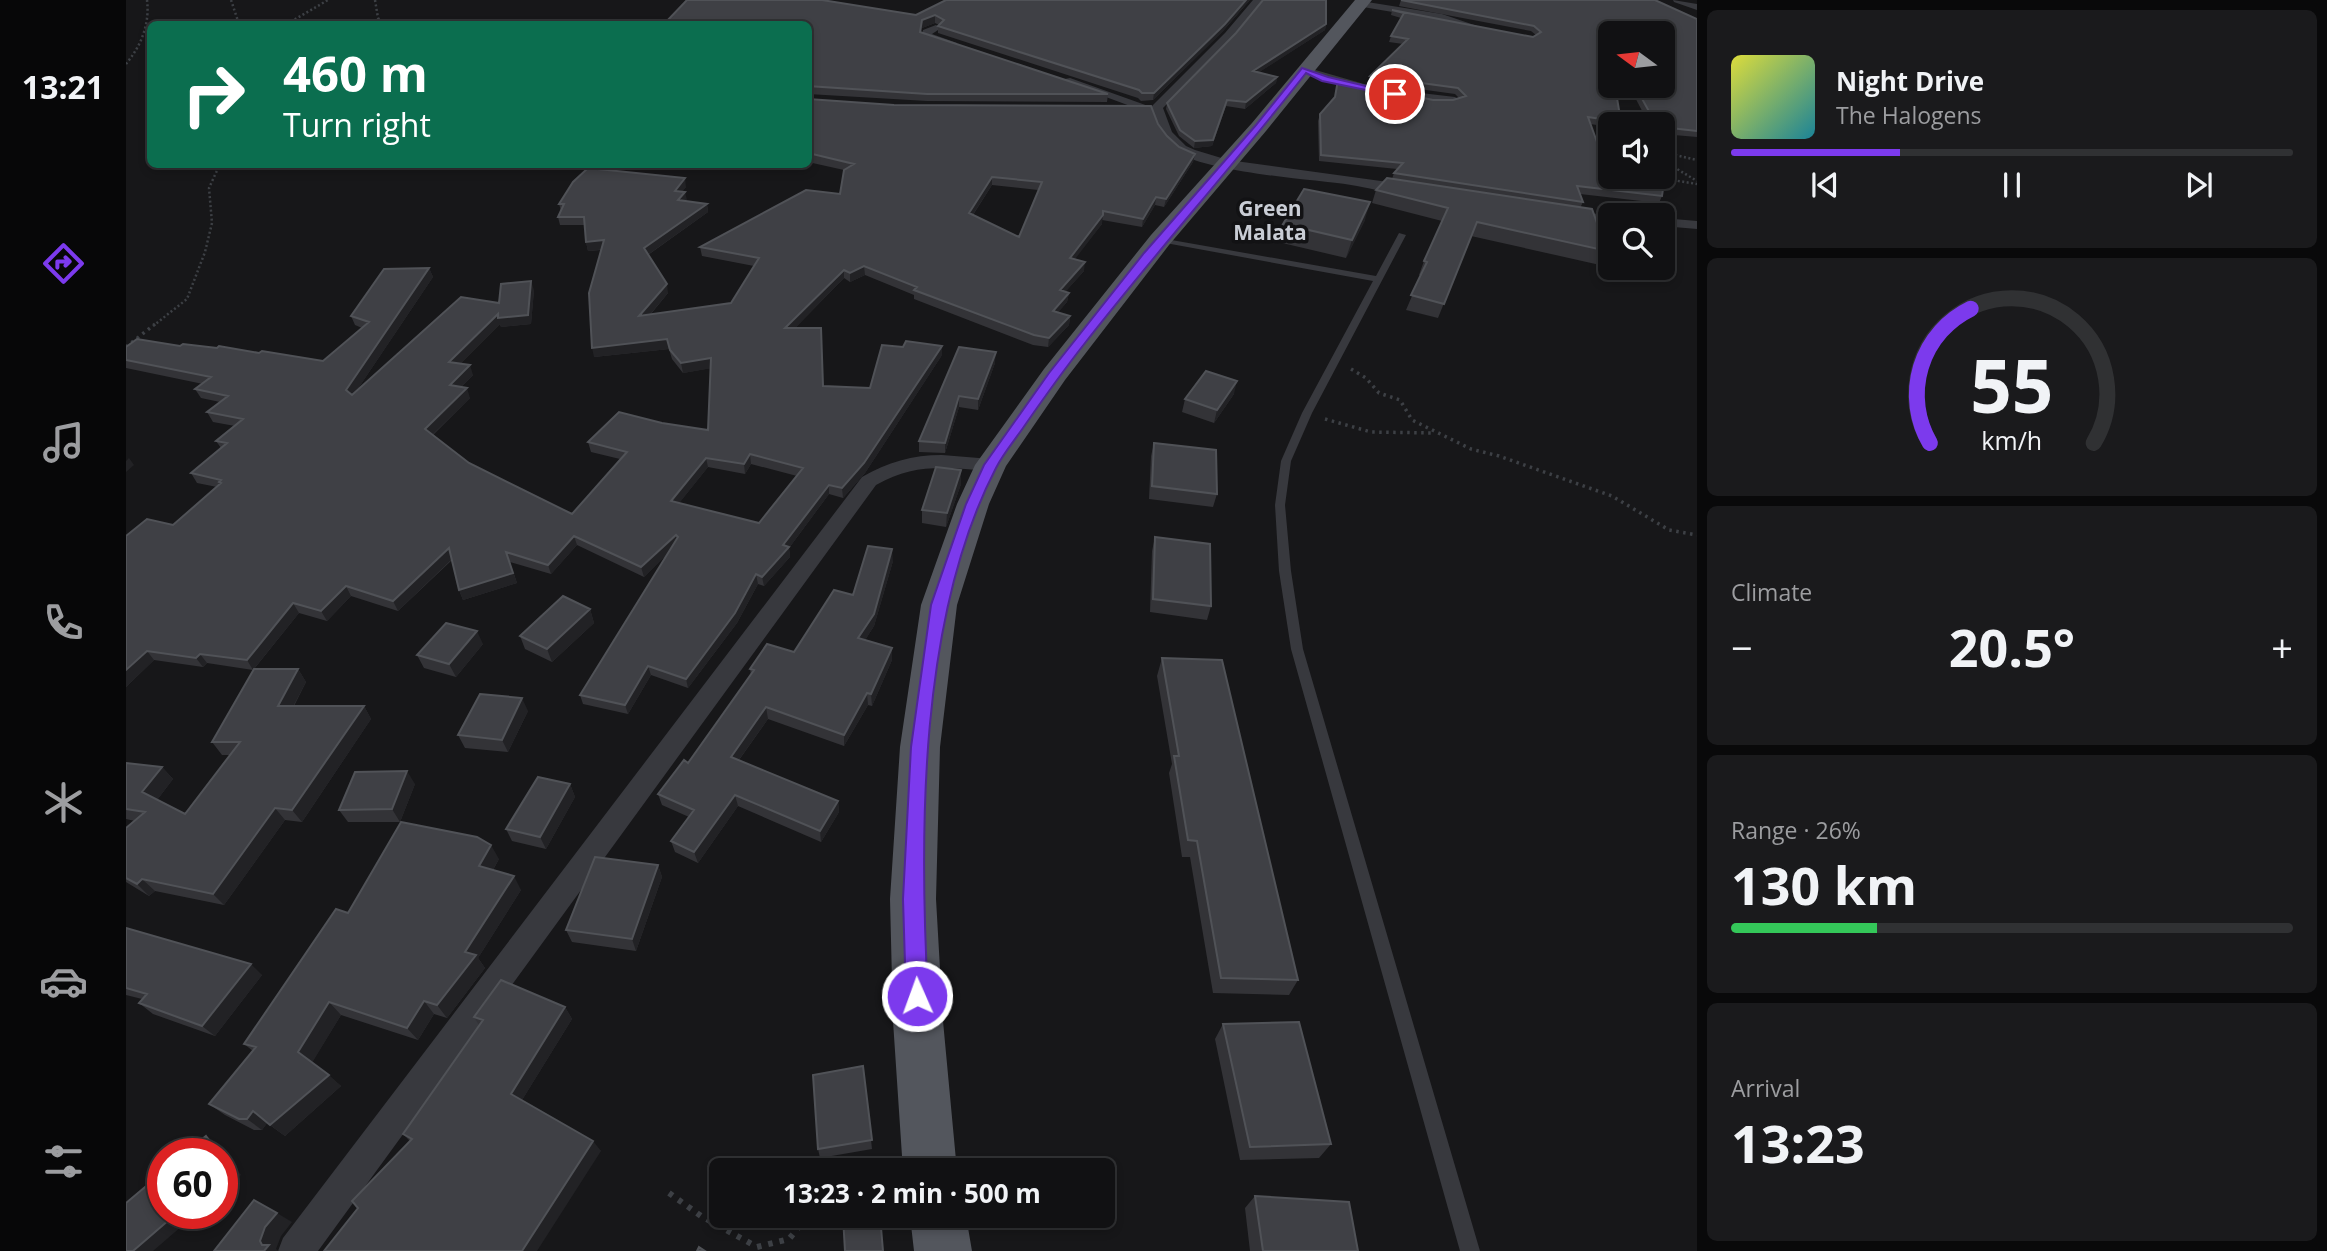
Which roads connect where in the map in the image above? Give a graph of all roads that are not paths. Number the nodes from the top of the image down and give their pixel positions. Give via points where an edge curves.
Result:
1 (1258, 0) edge
2 (1678, 0) edge
3 (1362, 2) edge
4 (1697, 6) edge
5 (936, 29) edge
6 (1496, 31) edge
7 (967, 50) edge
8 (1304, 70) junction
9 (1051, 76) edge
10 (1455, 101) edge
11 (1151, 107) junction
12 (1111, 108) edge
13 (1226, 164) junction
14 (1424, 192) edge
15 (1549, 212) edge
16 (1598, 218) edge
17 (1675, 223) edge
18 (1697, 225) edge
19 (1402, 235) dead end
20 (1160, 240) junction
21 (1378, 279) junction
22 (990, 465) junction
23 (929, 1158) edge
24 (940, 1228) edge
25 (296, 1251) edge
26 (943, 1251) edge
27 (1470, 1251) edge

1 - 11 street via 1229,35
2 - 4 street
3 - 6 street
3 - 8 main road
5 - 7 street via 925,34
8 - 10 street via 1370,89
8 - 13 main road
9 - 11 street
11 - 12 street
11 - 13 street via 1181,149
13 - 14 street
13 - 20 main road
15 - 16 street
17 - 18 street
19 - 21 lane
20 - 21 lane
20 - 22 main road
21 - 27 lane via 1286,461 1280,505 1285,571 1297,649
22 - 23 main road via 939,605 920,747 913,899
22 - 25 street via 913,461 890,467 869,481
24 - 26 main road

